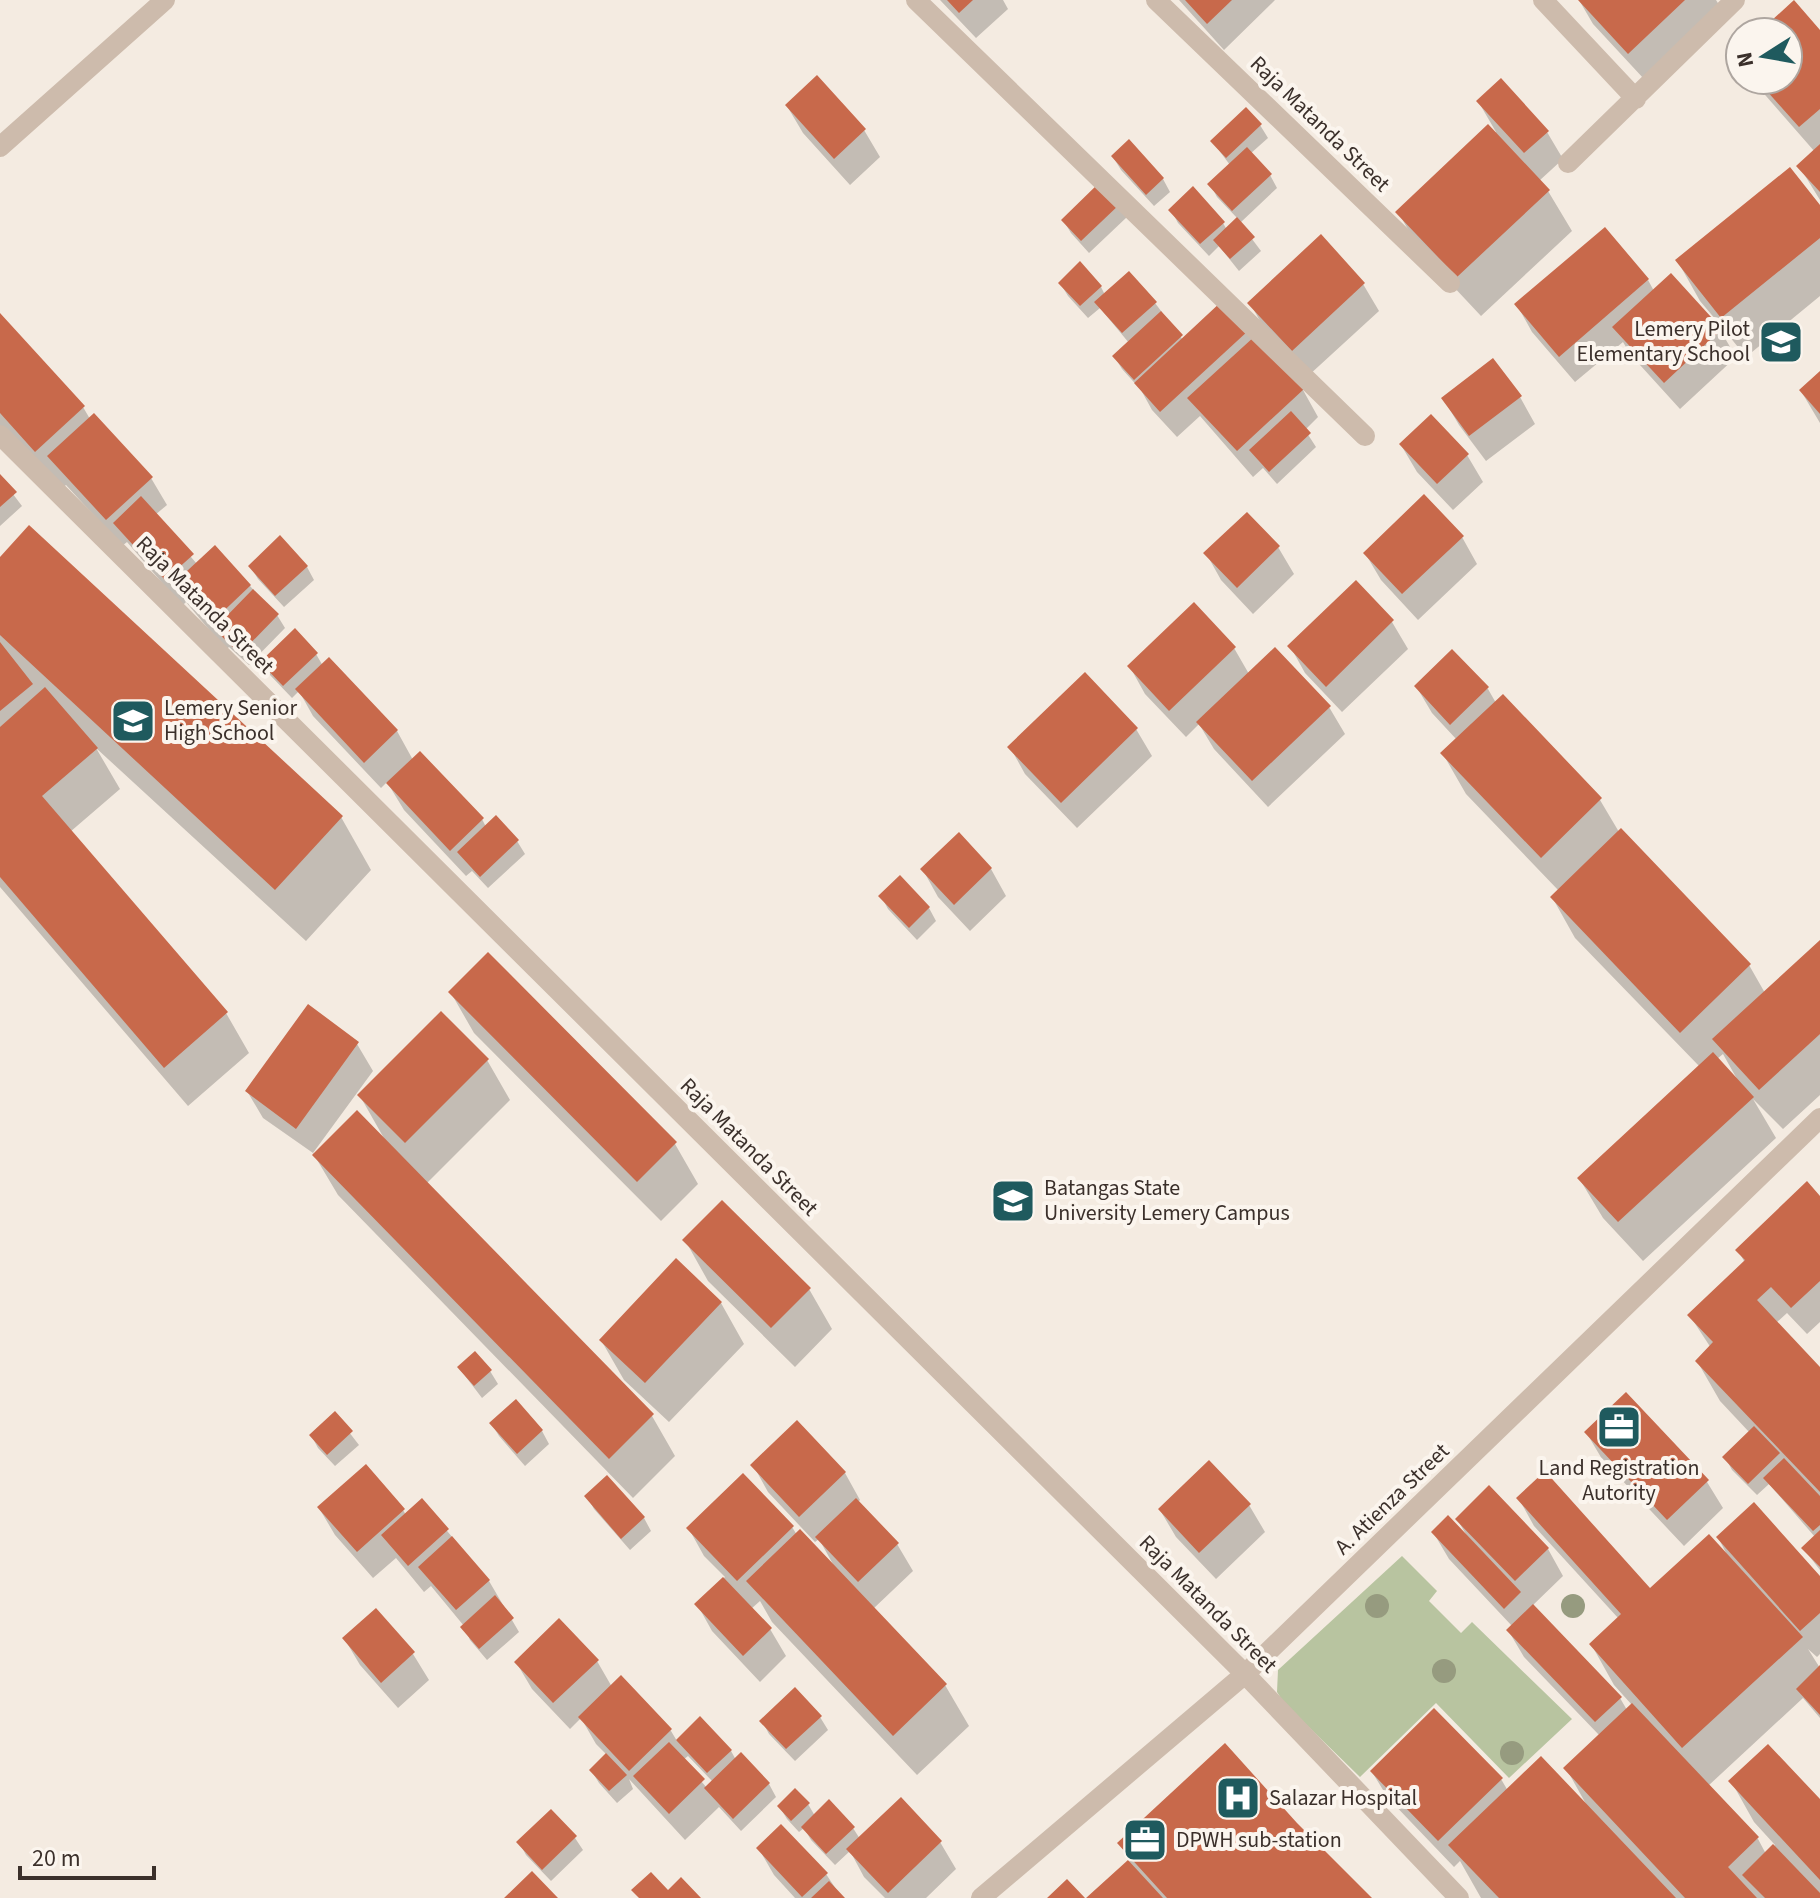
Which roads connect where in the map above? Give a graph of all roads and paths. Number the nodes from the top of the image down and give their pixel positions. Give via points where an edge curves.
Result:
1 (165, 0) edge
2 (916, 0) edge
3 (1156, 0) edge
4 (1543, 0) edge
5 (1735, 0) edge
6 (1636, 99) junction
7 (0, 147) edge
8 (1568, 163) dead end
9 (1450, 283) dead end
10 (0, 435) edge
11 (1365, 436) dead end
12 (1820, 1118) edge
13 (1245, 1674) junction
14 (981, 1898) edge
15 (1459, 1898) edge

1 - 7 street
2 - 11 street
3 - 9 street, Raja Matanda Street
4 - 6 street
5 - 6 street
6 - 8 street
10 - 13 street, Raja Matanda Street
12 - 13 street, A. Atienza Street
13 - 14 street, A. Atienza Street
13 - 15 street, Raja Matanda Street

